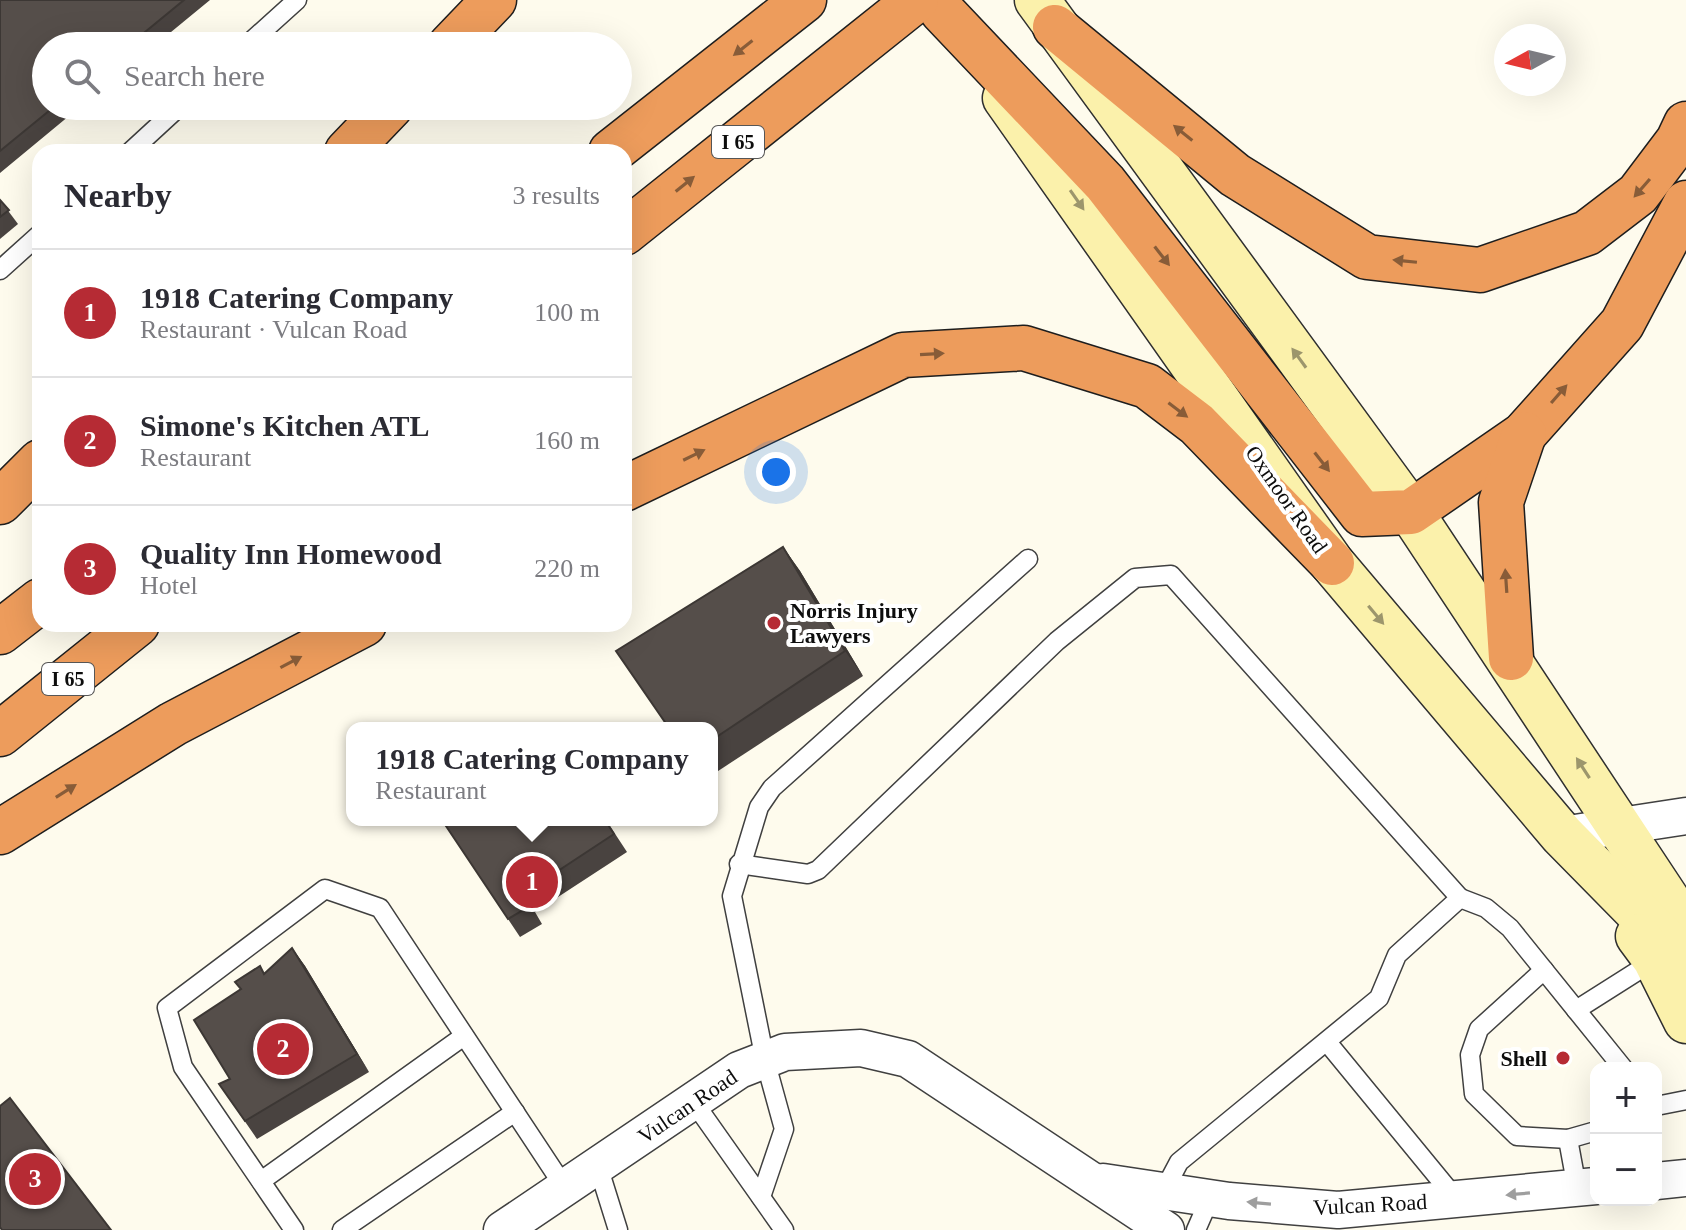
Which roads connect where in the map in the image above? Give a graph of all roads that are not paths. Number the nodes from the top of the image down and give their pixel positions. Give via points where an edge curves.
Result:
1 (297, 0) edge
2 (494, 0) edge
3 (804, 0) edge
4 (931, 4) edge
5 (1046, 14) edge
6 (262, 32) edge
7 (463, 32) edge
8 (165, 120) edge
9 (378, 120) edge
10 (1686, 124) edge
11 (139, 144) edge
12 (355, 144) edge
13 (621, 144) edge
14 (1686, 203) edge
15 (632, 227) edge
16 (32, 241) edge
17 (0, 270) edge
18 (1524, 434) junction
19 (32, 470) edge
20 (632, 485) edge
21 (0, 502) edge
22 (1411, 512) junction
23 (1028, 559) dead end
24 (1332, 563) junction
25 (32, 607) edge
26 (0, 632) edge
27 (127, 632) edge
28 (349, 632) edge
29 (1511, 658) junction
30 (0, 734) edge
31 (1686, 816) edge
32 (1622, 828) junction
33 (0, 832) edge
34 (1562, 835) junction
35 (739, 864) junction
36 (1460, 898) junction
37 (1680, 939) edge
38 (1544, 970) junction
39 (1576, 1010) junction
40 (1686, 1021) edge
41 (464, 1036) junction
42 (1327, 1042) junction
43 (765, 1060) junction
44 (1618, 1062) edge
45 (1686, 1100) edge
46 (693, 1101) junction
47 (1662, 1105) edge
48 (515, 1112) junction
49 (1590, 1133) edge
50 (1568, 1139) junction
51 (598, 1166) junction
52 (1686, 1178) edge
53 (1662, 1180) edge
54 (261, 1181) junction
55 (1586, 1187) edge
56 (565, 1188) junction
57 (761, 1197) junction
58 (1456, 1199) junction
59 (1161, 1214) edge
60 (1203, 1214) edge
61 (294, 1230) edge
62 (342, 1230) edge
63 (502, 1230) edge
64 (618, 1230) edge
65 (784, 1230) edge

1 - 6 lane
2 - 7 highway
3 -> 13 highway
15 -> 4 highway, I 65 via 851,51
4 -> 22 highway via 1105,183 1362,514
4 -> 24 main road, Oxmoor Road
10 -> 5 highway via 1638,194 1587,233 1480,270 1367,257 1235,175
22 -> 5 main road
8 - 11 lane
9 - 12 highway
18 -> 14 highway via 1622,324
16 - 17 lane
18 - 22 highway
29 -> 18 highway via 1501,502
19 - 21 highway
20 -> 24 highway via 903,355 1024,348 1147,386 1197,424
22 - 29 main road
23 - 35 lane via 772,788 759,807
24 -> 34 main road, Oxmoor Road
25 - 26 highway
27 - 30 highway, I 65
33 -> 28 highway via 173,724
32 -> 29 main road
31 - 32 street
32 - 34 street
32 - 37 main road
34 - 37 main road, Oxmoor Road
35 - 36 lane via 808,874 818,870 1057,641 1135,578 1171,575
35 - 43 lane via 734,912
36 - 38 lane via 1486,908 1510,928
36 - 42 lane via 1397,955 1379,998
37 - 39 lane
37 - 40 main road
38 - 39 lane
38 - 50 lane via 1479,1029 1470,1055 1474,1094 1517,1136
39 - 44 lane
41 - 48 lane
41 - 54 lane
41 - 54 lane via 380,908 325,889 167,1008 183,1067
42 - 58 lane
42 - 59 lane via 1179,1162
43 - 46 street, Vulcan Road via 739,1070
43 - 57 lane via 784,1129
43 - 59 street, Vulcan Road via 785,1052 861,1048 908,1059 1097,1181
45 - 47 lane
46 - 51 street, Vulcan Road
46 - 57 lane
48 - 56 lane
48 - 62 lane
49 - 50 lane
50 - 55 lane
51 - 56 street, Vulcan Road
51 - 64 lane
52 - 53 street
54 - 61 lane
55 -> 58 street, Vulcan Road
56 - 63 street, Vulcan Road
57 - 65 lane
58 -> 60 street, Vulcan Road
59 - 60 street, Vulcan Road

